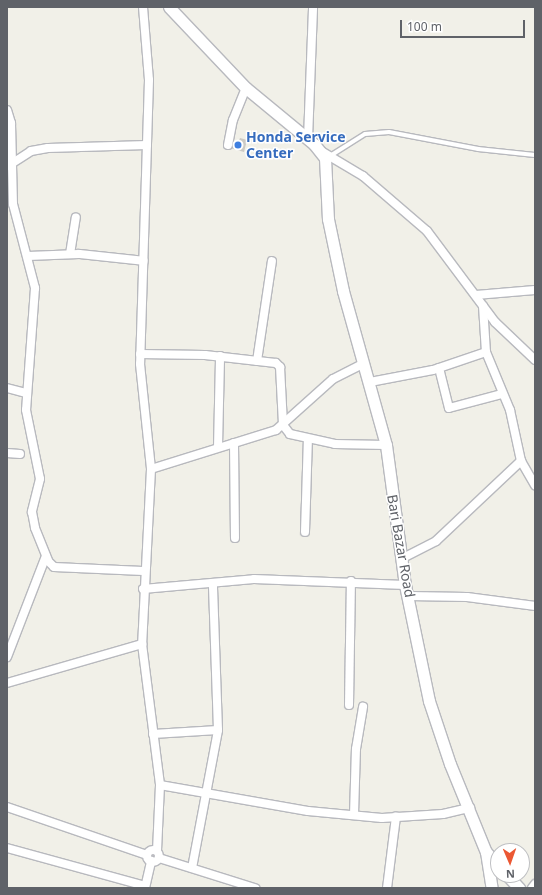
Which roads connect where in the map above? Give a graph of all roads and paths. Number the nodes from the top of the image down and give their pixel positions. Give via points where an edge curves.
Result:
1 (143, 7) edge
2 (169, 7) edge
3 (313, 7) edge
4 (246, 88) junction
5 (7, 110) edge
6 (308, 139) junction
7 (147, 145) junction
8 (228, 145) dead end
9 (326, 154) junction
10 (535, 155) edge
11 (9, 165) edge
12 (76, 217) dead end
13 (70, 254) junction
14 (28, 256) junction
15 (144, 261) junction
16 (272, 261) dead end
17 (535, 290) edge
18 (476, 295) junction
19 (483, 306) junction
20 (486, 352) junction
21 (140, 354) junction
22 (220, 356) junction
23 (257, 360) junction
24 (535, 360) edge
25 (363, 364) junction
26 (439, 368) junction
27 (370, 382) junction
28 (7, 388) edge
29 (26, 393) junction
30 (502, 394) junction
31 (282, 425) junction
32 (308, 439) junction
33 (234, 443) junction
34 (386, 445) junction
35 (218, 447) junction
36 (7, 453) edge
37 (20, 454) dead end
38 (521, 461) junction
39 (151, 469) junction
40 (535, 485) edge
41 (305, 532) dead end
42 (235, 538) dead end
43 (46, 556) junction
44 (401, 559) junction
45 (143, 570) junction
46 (351, 581) junction
47 (213, 584) junction
48 (405, 585) junction
49 (143, 589) junction
50 (409, 596) junction
51 (535, 606) edge
52 (142, 644) junction
53 (7, 657) edge
54 (7, 683) edge
55 (349, 705) dead end
56 (363, 707) dead end
57 (218, 730) junction
58 (153, 734) junction
59 (160, 785) junction
60 (207, 792) junction
61 (7, 807) edge
62 (470, 808) junction
63 (354, 815) junction
64 (396, 817) junction
65 (7, 848) edge
66 (486, 852) junction
67 (158, 855) junction
68 (490, 856) edge
69 (149, 858) junction
70 (192, 868) junction
71 (535, 884) edge
72 (145, 887) edge
73 (255, 888) edge
74 (387, 888) edge
75 (492, 888) edge
76 (532, 888) edge

1 - 7 street via 149,80
2 - 4 street
3 - 6 street
4 - 6 street
4 - 8 street via 233,120
5 - 11 street via 11,123
6 - 9 street
7 - 11 street via 48,148 31,151
7 - 15 street
9 - 10 lane via 365,134 389,132 478,149
9 - 18 street via 387,195 427,231
9 - 25 street, Bari Bazar Road via 326,200 337,265
11 - 14 street via 13,204
12 - 13 street
13 - 14 street
13 - 15 street
14 - 29 street via 35,312 26,366
15 - 21 street
16 - 23 street
17 - 18 street
18 - 19 street
19 - 20 street
19 - 24 street
20 - 26 street
20 - 30 street
21 - 22 street
21 - 39 street
22 - 23 street
22 - 35 street
23 - 31 street via 280,365
25 - 27 street, Bari Bazar Road
25 - 31 street via 333,379
26 - 27 street
26 - 30 street via 449,408
27 - 34 street, Bari Bazar Road
28 - 29 street
29 - 43 street via 28,424 40,479 33,521
30 - 38 street via 510,410
31 - 32 street via 290,434
31 - 33 street via 265,435
32 - 34 street via 349,446
32 - 41 street
33 - 35 street
33 - 42 street
34 - 44 street, Bari Bazar Road
35 - 39 street
36 - 37 street
38 - 40 street
38 - 44 street via 436,541
39 - 45 street
43 - 45 street via 50,565 62,569
43 - 53 street
44 - 48 street, Bari Bazar Road
45 - 49 street
46 - 47 street via 254,579
46 - 48 street
46 - 55 street
47 - 49 street
47 - 57 street
48 - 50 street, Bari Bazar Road
49 - 52 street
50 - 51 street via 467,597
50 - 62 street, Bari Bazar Road via 429,701 450,764
52 - 54 street
52 - 58 street
56 - 63 street via 356,749
57 - 58 street
57 - 60 street
58 - 59 street
59 - 60 street
59 - 67 street
60 - 63 street via 308,811
60 - 70 street
61 - 69 street
62 - 64 street
62 - 66 street, Bari Bazar Road
63 - 64 street
64 - 74 street
65 - 72 street
66 - 68 street
66 - 75 street, Bari Bazar Road
67 - 69 street via 151,850
67 - 70 street
69 - 72 street
70 - 73 street
71 - 76 street

